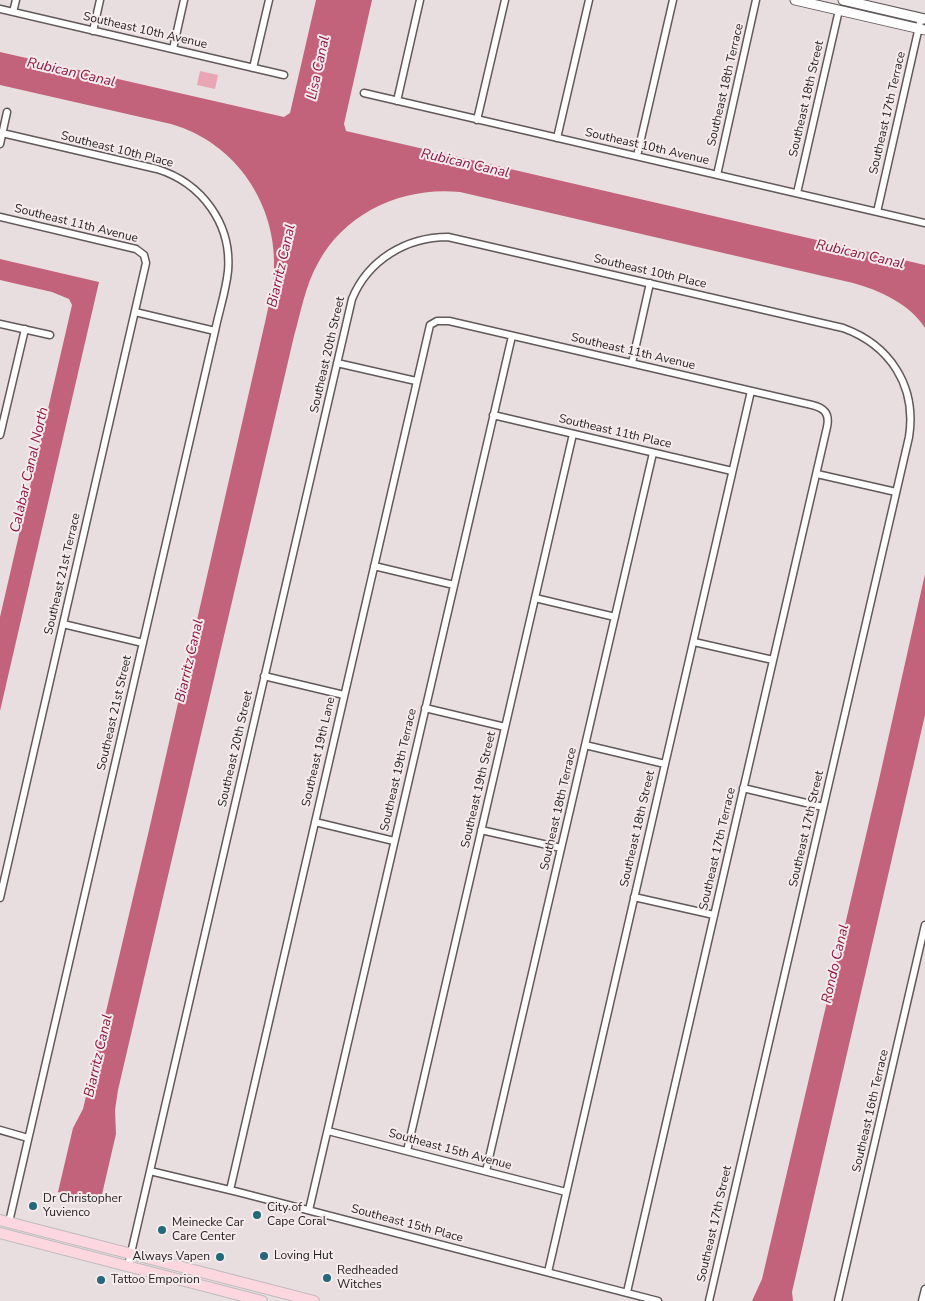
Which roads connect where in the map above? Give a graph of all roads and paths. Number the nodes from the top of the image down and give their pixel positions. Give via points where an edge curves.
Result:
1 (16, 0) edge
2 (100, 0) edge
3 (184, 0) edge
4 (269, 0) edge
5 (420, 0) edge
6 (505, 0) edge
7 (589, 0) edge
8 (673, 0) edge
9 (756, 0) edge
10 (795, 0) edge
11 (843, 0) edge
12 (0, 9) edge
13 (839, 10) junction
14 (13, 12) junction
15 (923, 19) edge
16 (922, 30) edge
17 (93, 31) junction
18 (173, 49) junction
19 (253, 68) junction
20 (284, 75) dead end
21 (364, 93) dead end
22 (397, 101) junction
23 (7, 112) dead end
24 (477, 120) junction
25 (2, 134) junction
26 (557, 138) junction
27 (0, 144) edge
28 (637, 156) junction
29 (716, 175) junction
30 (797, 194) junction
31 (213, 210) joint
32 (877, 212) junction
33 (0, 217) edge
34 (925, 223) edge
35 (392, 252) joint
36 (144, 255) joint
37 (650, 283) junction
38 (135, 312) junction
39 (434, 321) joint
40 (0, 324) edge
41 (25, 329) junction
42 (215, 331) junction
43 (50, 335) dead end
44 (512, 336) junction
45 (337, 363) junction
46 (632, 363) junction
47 (893, 364) joint
48 (416, 381) junction
49 (751, 391) junction
50 (825, 411) joint
51 (493, 415) junction
52 (573, 434) junction
53 (0, 435) edge
54 (653, 453) junction
55 (732, 471) junction
56 (817, 474) junction
57 (896, 492) junction
58 (374, 566) junction
59 (454, 585) junction
60 (535, 598) junction
61 (615, 617) junction
62 (63, 624) junction
63 (694, 642) junction
64 (143, 643) junction
65 (773, 660) junction
66 (264, 676) junction
67 (344, 695) junction
68 (425, 708) junction
69 (505, 727) junction
70 (585, 745) junction
71 (665, 764) junction
72 (744, 788) junction
73 (823, 806) junction
74 (315, 822) junction
75 (481, 830) junction
76 (394, 840) junction
77 (561, 848) junction
78 (634, 897) junction
79 (0, 898) edge
80 (714, 916) junction
81 (925, 925) edge
82 (0, 1130) edge
83 (328, 1130) junction
84 (28, 1138) junction
85 (407, 1151) junction
86 (150, 1171) junction
87 (486, 1171) junction
88 (230, 1190) junction
89 (566, 1192) junction
90 (309, 1210) junction
91 (3, 1222) edge
92 (0, 1233) edge
93 (131, 1254) junction
94 (128, 1266) junction
95 (548, 1272) junction
96 (925, 1289) edge
97 (627, 1292) junction
98 (262, 1301) edge
99 (314, 1301) edge
100 (658, 1301) edge
101 (709, 1301) edge
102 (838, 1301) edge
103 (922, 1301) edge

1 - 14 street
2 - 17 street
3 - 18 street
4 - 19 street
5 - 22 street
6 - 24 street
7 - 26 street
8 - 28 street
9 - 29 street, Southeast 18th Terrace
10 - 13 main road
11 - 15 main road
12 - 14 street, Southeast 10th Avenue
13 - 16 main road
13 - 30 street, Southeast 18th Street
14 - 17 street, Southeast 10th Avenue
15 - 16 street, Southeast 17th Terrace
16 - 32 street, Southeast 17th Terrace
17 - 18 street, Southeast 10th Avenue
18 - 19 street, Southeast 10th Avenue
19 - 20 street, Southeast 10th Avenue
21 - 22 street, Southeast 10th Avenue
22 - 24 street, Southeast 10th Avenue
23 - 25 street
24 - 26 street, Southeast 10th Avenue
25 - 27 street
25 - 31 street, Southeast 10th Place via 167,172 196,190
26 - 28 street, Southeast 10th Avenue
28 - 29 street, Southeast 10th Avenue
29 - 30 street, Southeast 10th Avenue
30 - 32 street, Southeast 10th Avenue
31 - 42 street, Southeast 21st Street via 224,234 228,261
32 - 34 street, Southeast 10th Avenue
33 - 36 street, Southeast 11th Avenue via 135,248
35 - 37 street, Southeast 10th Place via 423,240 453,238
35 - 45 street, Southeast 20th Street via 371,269 356,290
36 - 38 street, Southeast 21st Terrace via 146,266
37 - 46 street
37 - 47 street, Southeast 10th Place via 843,328 869,340
38 - 42 street
38 - 62 street, Southeast 21st Terrace
39 - 44 street, Southeast 11th Avenue via 449,321
39 - 48 street, Southeast 19th Lane via 429,328
40 - 41 street
41 - 43 street
41 - 53 street
42 - 64 street, Southeast 21st Street
44 - 46 street, Southeast 11th Avenue
44 - 51 street, Southeast 19th Terrace
45 - 48 street
45 - 66 street, Southeast 20th Street
46 - 49 street, Southeast 11th Avenue
47 - 57 street, Southeast 17th Street via 904,386 911,415
48 - 58 street, Southeast 19th Lane
49 - 50 street, Southeast 11th Avenue via 817,406
49 - 55 street, Southeast 18th Street
50 - 56 street, Southeast 17th Terrace via 828,423
51 - 52 street, Southeast 11th Place
51 - 59 street, Southeast 19th Terrace
52 - 54 street, Southeast 11th Place
52 - 60 street, Southeast 19th Street
54 - 55 street, Southeast 11th Place
54 - 61 street, Southeast 18th Terrace
55 - 63 street, Southeast 18th Street
56 - 57 street
56 - 65 street, Southeast 17th Terrace
57 - 73 street, Southeast 17th Street
58 - 59 street
58 - 67 street, Southeast 19th Lane
59 - 68 street, Southeast 19th Terrace
60 - 61 street
60 - 69 street, Southeast 19th Street
61 - 70 street, Southeast 18th Terrace
62 - 64 street
62 - 79 street, Southeast 21st Terrace
63 - 65 street
63 - 71 street, Southeast 18th Street
64 - 84 street, Southeast 21st Street
65 - 72 street, Southeast 17th Terrace
66 - 67 street
66 - 86 street, Southeast 20th Street
67 - 74 street, Southeast 19th Lane
68 - 69 street
68 - 76 street, Southeast 19th Terrace
69 - 75 street, Southeast 19th Street
70 - 71 street
70 - 77 street, Southeast 18th Terrace
71 - 78 street, Southeast 18th Street
72 - 73 street
72 - 80 street, Southeast 17th Terrace
73 - 101 street, Southeast 17th Street
74 - 76 street
74 - 88 street, Southeast 19th Lane
75 - 77 street
75 - 85 street, Southeast 19th Street
76 - 83 street, Southeast 19th Terrace
77 - 87 street, Southeast 18th Terrace
78 - 80 street
78 - 89 street, Southeast 18th Street
80 - 97 street, Southeast 17th Terrace
81 - 102 street, Southeast 16th Terrace
82 - 84 street
83 - 85 street, Southeast 15th Avenue
83 - 90 street, Southeast 19th Terrace
84 - 91 street, Southeast 21st Street
85 - 87 street, Southeast 15th Avenue
86 - 88 street, Southeast 15th Place
86 - 93 street, Southeast 20th Street
87 - 89 street, Southeast 15th Avenue
88 - 90 street, Southeast 15th Place
89 - 95 street, Southeast 18th Street
90 - 95 street, Southeast 15th Place
91 - 93 main road
92 - 94 main road
93 - 94 street, Southeast 20th Street
93 - 99 main road
94 - 98 main road
95 - 97 street, Southeast 15th Place
96 - 103 street
97 - 100 street, Southeast 15th Place

